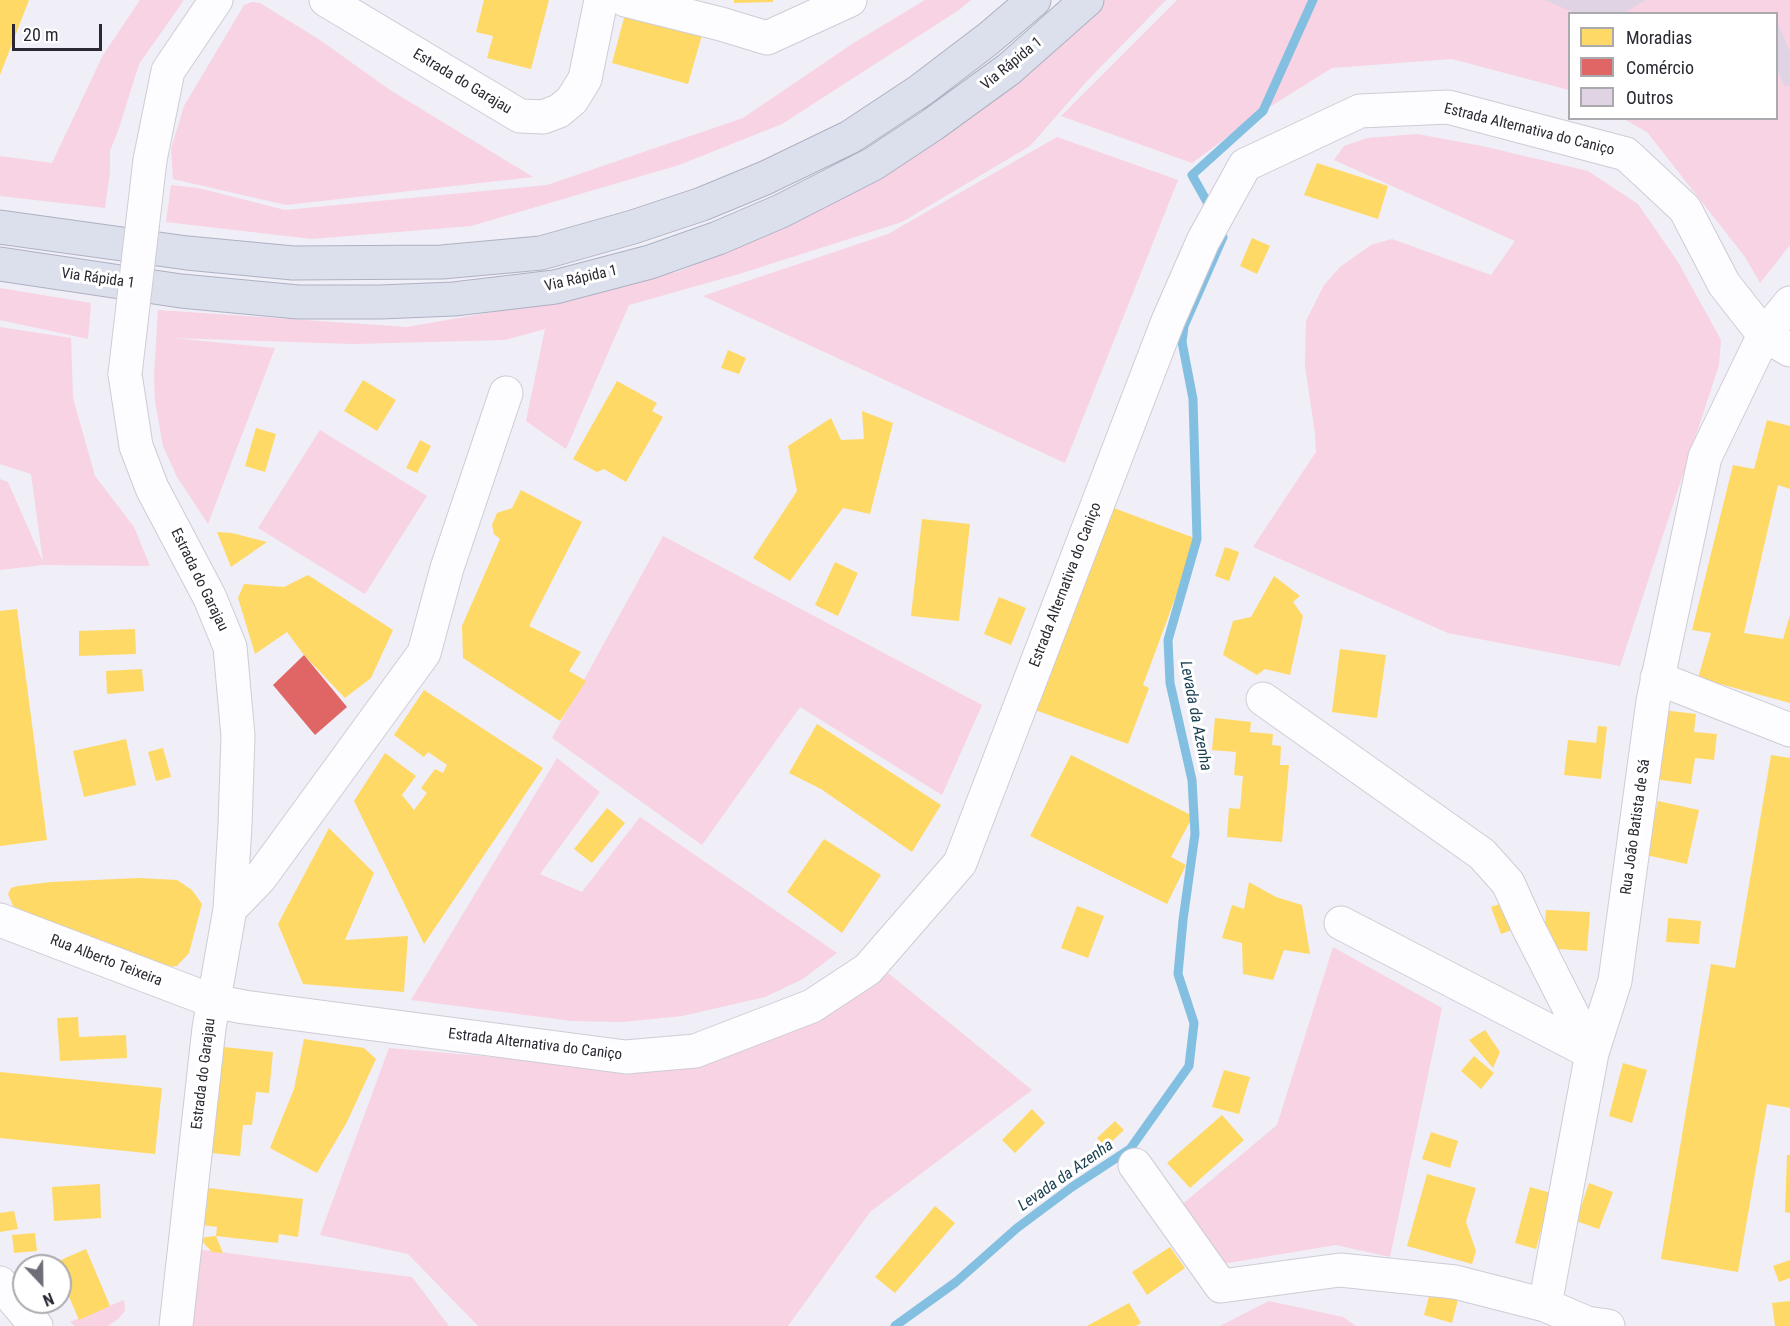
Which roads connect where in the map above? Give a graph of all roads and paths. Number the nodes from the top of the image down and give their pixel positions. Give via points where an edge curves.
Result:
1 (216, 0) edge
2 (326, 0) edge
3 (601, 0) edge
4 (625, 0) edge
5 (850, 0) edge
6 (1034, 0) edge
7 (1087, 0) edge
8 (0, 227) edge
9 (0, 264) edge
10 (1790, 303) edge
11 (1777, 343) edge
12 (506, 393) dead end
13 (1658, 678) junction
14 (1263, 699) dead end
15 (1790, 730) edge
16 (230, 909) junction
17 (0, 920) edge
18 (1341, 923) dead end
19 (213, 1001) junction
20 (1592, 1053) junction
21 (1135, 1165) dead end
22 (0, 1283) edge
23 (1545, 1305) junction
24 (36, 1326) edge
25 (176, 1326) edge
26 (1608, 1326) edge

1 - 16 street, Estrada do Garajau, bridge via 168,71 150,160 125,374 136,446 152,488 210,598 230,647 238,736
2 - 3 street, Estrada do Garajau via 520,116 543,117 572,100 585,79
4 - 5 street via 767,38
6 - 8 highway via 921,90 850,137 702,204 541,253 442,262 293,263 187,253
7 - 9 highway, Via Rápida 1 via 1009,69 873,164 781,211 718,237 650,262 555,287 454,299 298,302 181,291
10 - 11 street, Rua João Batista de Sá
11 - 13 street, Rua João Batista de Sá via 1705,457
11 - 19 street, Estrada Alternativa do Caniço via 1724,284 1685,209 1626,154 1448,107 1360,111 1245,165 1203,240 1163,332 960,862 868,969 812,1006 695,1052 626,1057
12 - 16 street via 447,567 424,653 260,878
13 - 15 street
13 - 20 street, Rua João Batista de Sá via 1615,981
14 - 20 street via 1482,854 1508,883
16 - 19 street, Estrada do Garajau
17 - 19 street, Rua Alberto Teixeira
18 - 20 street
19 - 25 street, Estrada do Garajau
20 - 23 street, Rua João Batista de Sá
21 - 23 street via 1221,1286 1340,1270 1455,1282
22 - 24 street
23 - 26 street via 1587,1323

